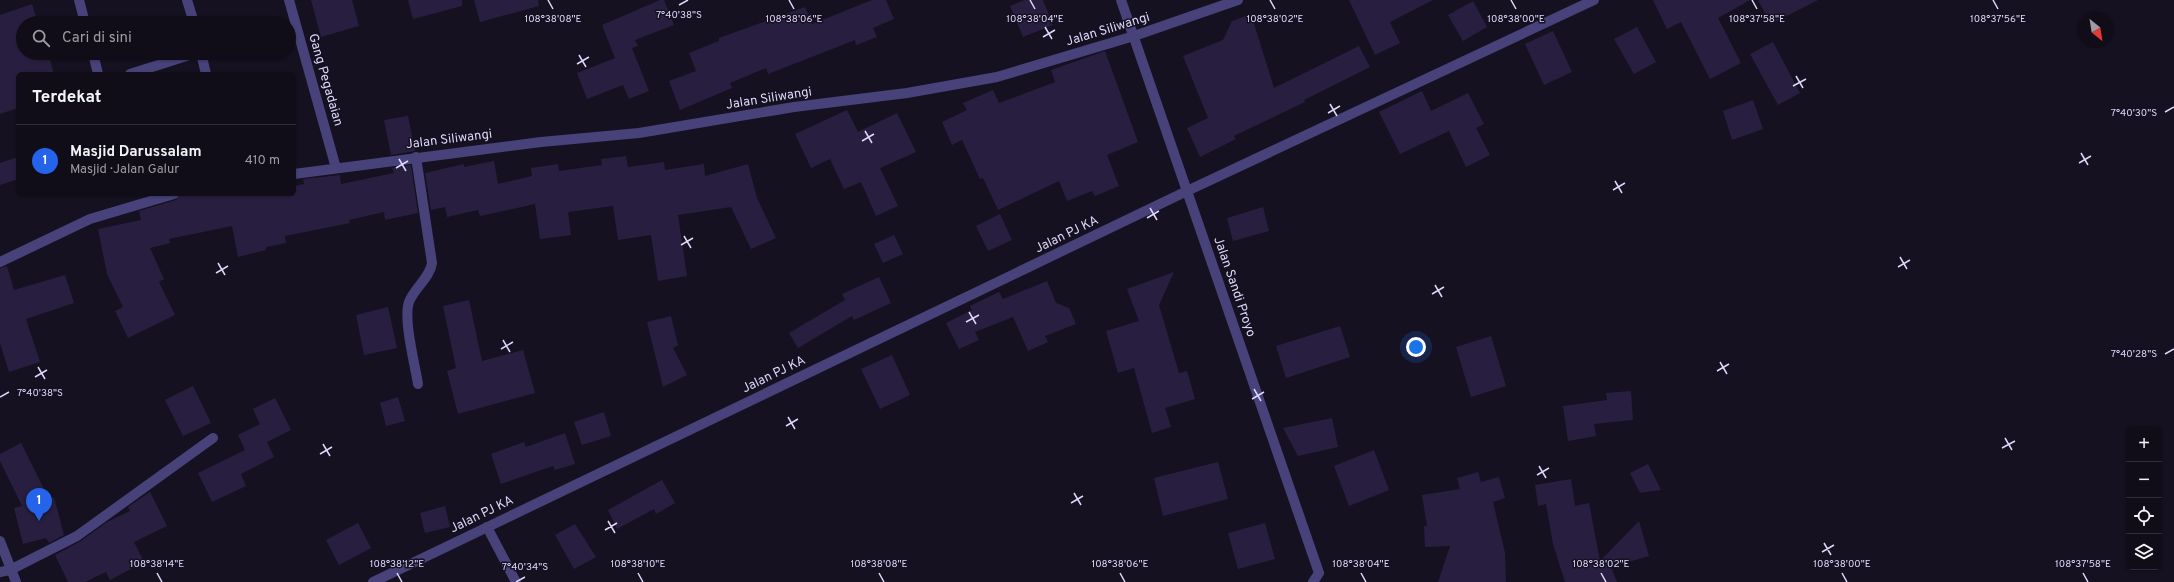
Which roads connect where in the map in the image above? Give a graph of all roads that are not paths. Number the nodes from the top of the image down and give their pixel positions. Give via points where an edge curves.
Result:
1 (79, 0) edge
2 (187, 0) edge
3 (289, 0) edge
4 (1121, 0) edge
5 (1238, 0) edge
6 (1594, 0) edge
7 (83, 16) edge
8 (192, 16) edge
9 (293, 16) edge
10 (296, 25) edge
11 (1134, 36) junction
12 (95, 60) edge
13 (174, 60) edge
14 (203, 60) edge
15 (98, 72) edge
16 (136, 72) edge
17 (206, 72) edge
18 (416, 157) junction
19 (336, 168) junction
20 (296, 174) edge
21 (1187, 192) junction
22 (167, 196) edge
23 (0, 262) edge
24 (418, 384) dead end
25 (213, 438) dead end
26 (486, 527) junction
27 (0, 541) edge
28 (10, 570) junction
29 (0, 572) edge
30 (16, 582) edge
31 (373, 582) edge
32 (516, 582) edge
33 (1313, 582) edge

1 - 7 street
2 - 8 street
3 - 9 street, Gang Pegadaian
4 - 11 street, Jalan Sandi Proyo
5 - 11 street, Jalan Siliwangi
6 - 21 street, Jalan PJ KA
10 - 19 street, Gang Pegadaian
11 - 18 street, Jalan Siliwangi via 997,77 907,93 794,107 639,133
11 - 21 street, Jalan Sandi Proyo
12 - 15 street
13 - 16 street
14 - 17 street
18 - 19 street, Jalan Siliwangi
18 - 24 street via 432,263 430,271 412,296 407,308
19 - 20 street, Jalan Siliwangi
21 - 26 street, Jalan PJ KA
21 - 33 street, Jalan Sandi Proyo via 1319,573
22 - 23 street via 90,219
25 - 28 street via 76,536
26 - 31 street, Jalan PJ KA
26 - 32 street
27 - 28 street
28 - 29 street
28 - 30 street

